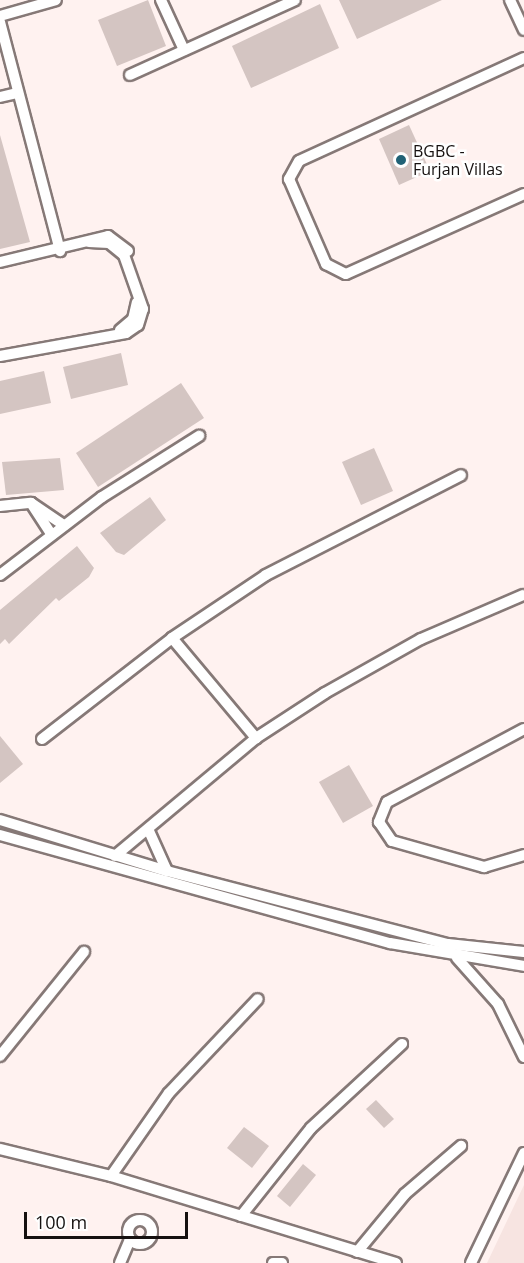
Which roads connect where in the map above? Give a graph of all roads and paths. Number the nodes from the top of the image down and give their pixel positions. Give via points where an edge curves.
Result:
1 (161, 0) edge
2 (294, 0) edge
3 (510, 0) edge
4 (52, 1) edge
5 (0, 16) edge
6 (0, 22) edge
7 (524, 30) edge
8 (184, 50) junction
9 (524, 58) edge
10 (130, 75) dead end
11 (18, 93) junction
12 (0, 97) edge
13 (524, 194) edge
14 (60, 250) junction
15 (0, 262) edge
16 (0, 356) edge
17 (199, 436) dead end
18 (461, 475) dead end
19 (31, 503) junction
20 (0, 506) edge
21 (63, 525) junction
22 (52, 535) junction
23 (0, 575) edge
24 (523, 595) edge
25 (172, 638) junction
26 (524, 729) edge
27 (256, 738) junction
28 (42, 739) dead end
29 (0, 820) edge
30 (149, 831) junction
31 (0, 835) edge
32 (524, 855) edge
33 (115, 856) junction
34 (166, 871) junction
35 (84, 952) dead end
36 (524, 952) edge
37 (457, 958) junction
38 (524, 966) edge
39 (258, 999) dead end
40 (402, 1044) dead end
41 (0, 1056) edge
42 (524, 1057) edge
43 (461, 1146) dead end
44 (0, 1149) edge
45 (524, 1153) edge
46 (111, 1176) junction
47 (241, 1216) junction
48 (130, 1239) dead end
49 (357, 1252) junction
50 (120, 1263) edge
51 (273, 1263) edge
52 (282, 1263) edge
53 (396, 1263) edge
54 (471, 1263) edge

1 - 8 street
2 - 8 street
3 - 7 street
4 - 5 street
6 - 11 street
8 - 10 street
9 - 13 street via 299,160 288,179 326,264 346,274
11 - 12 street
11 - 14 street
14 - 15 street
14 - 16 street via 89,242 113,245 129,265 138,298 129,324 110,335
17 - 21 street
18 - 25 street via 314,547
19 - 20 street
19 - 21 street
19 - 22 street
21 - 22 street
22 - 23 street
24 - 27 street via 373,665
25 - 27 street
25 - 28 street
26 - 32 street via 387,802 379,822 392,841 484,867
27 - 30 street via 165,810
29 - 33 street
30 - 33 street
30 - 34 street
31 - 37 street
33 - 34 street
34 - 36 street via 448,944
35 - 41 street
37 - 38 street
37 - 42 street via 498,1004
39 - 46 street via 169,1093
40 - 47 street via 311,1128
43 - 49 street via 405,1194
44 - 46 street
45 - 54 street
46 - 47 street
47 - 49 street
48 - 50 street
49 - 53 street
51 - 52 street

